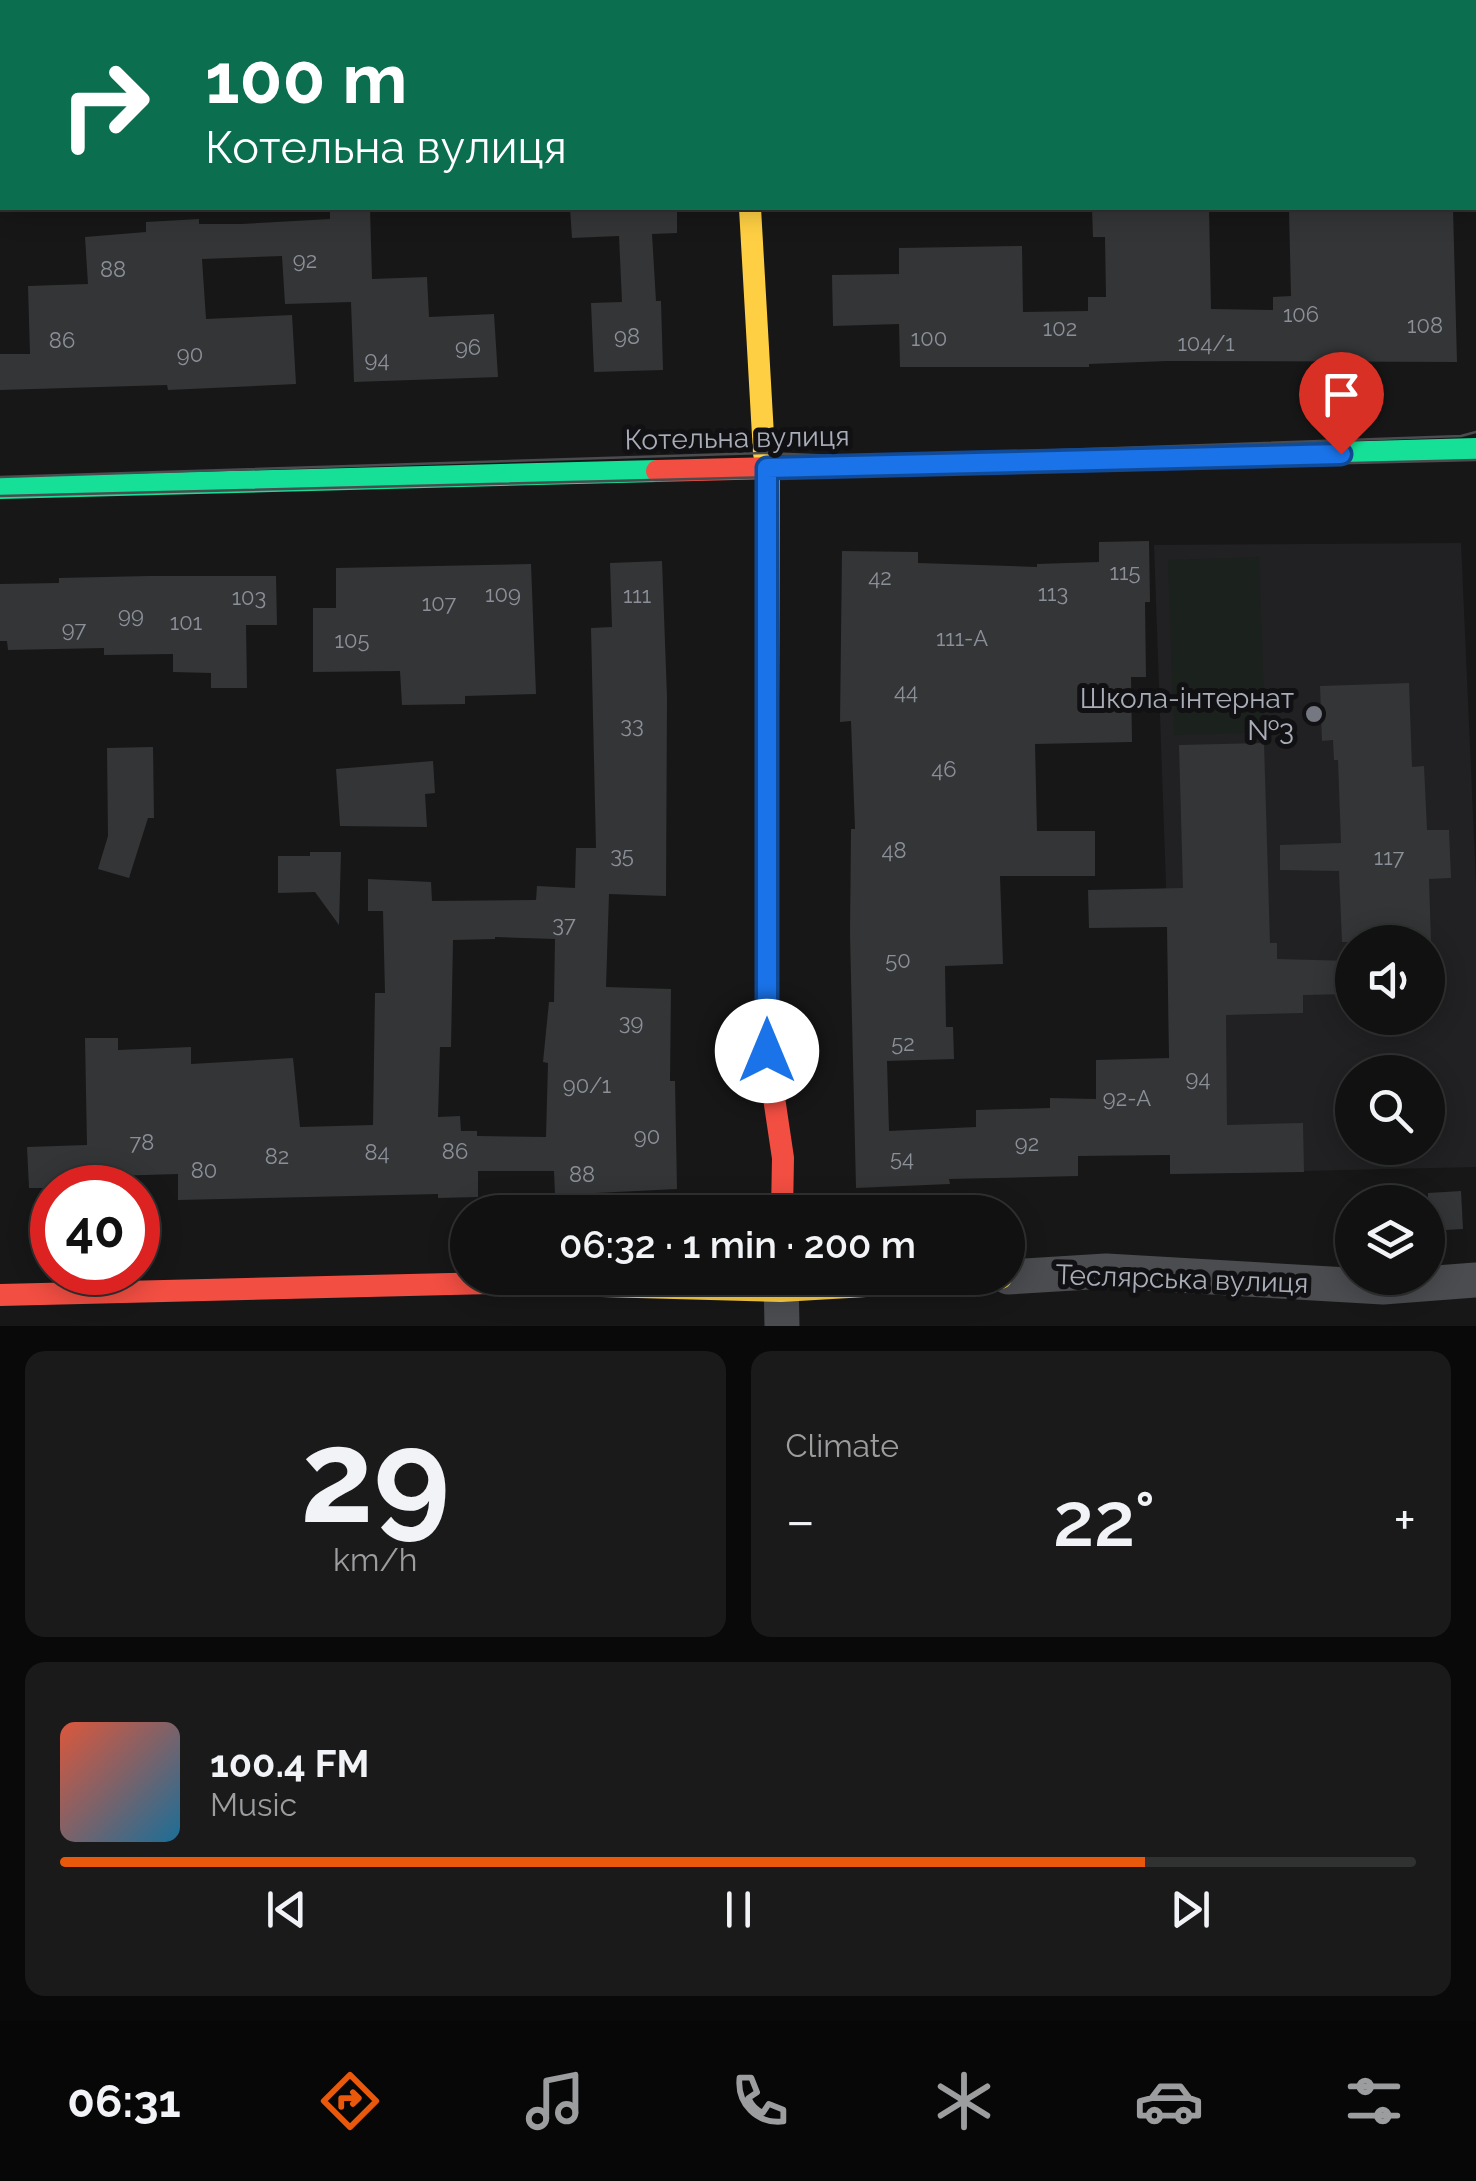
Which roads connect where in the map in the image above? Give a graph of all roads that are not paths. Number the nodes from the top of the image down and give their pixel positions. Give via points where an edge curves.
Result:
1 (750, 210) edge
2 (1476, 449) edge
3 (767, 468) junction
4 (0, 488) edge
5 (782, 1195) edge
6 (1025, 1276) edge
7 (1476, 1280) edge
8 (450, 1284) edge
9 (781, 1295) edge
10 (0, 1296) edge
11 (782, 1326) edge

1 - 3 street
2 - 3 street, Котельна вулиця
3 - 4 street, Котельна вулиця
3 - 5 street via 767,1051
6 - 7 street, Теслярська вулиця via 1106,1271 1383,1287
8 - 10 street, Теслярська вулиця
9 - 11 street

